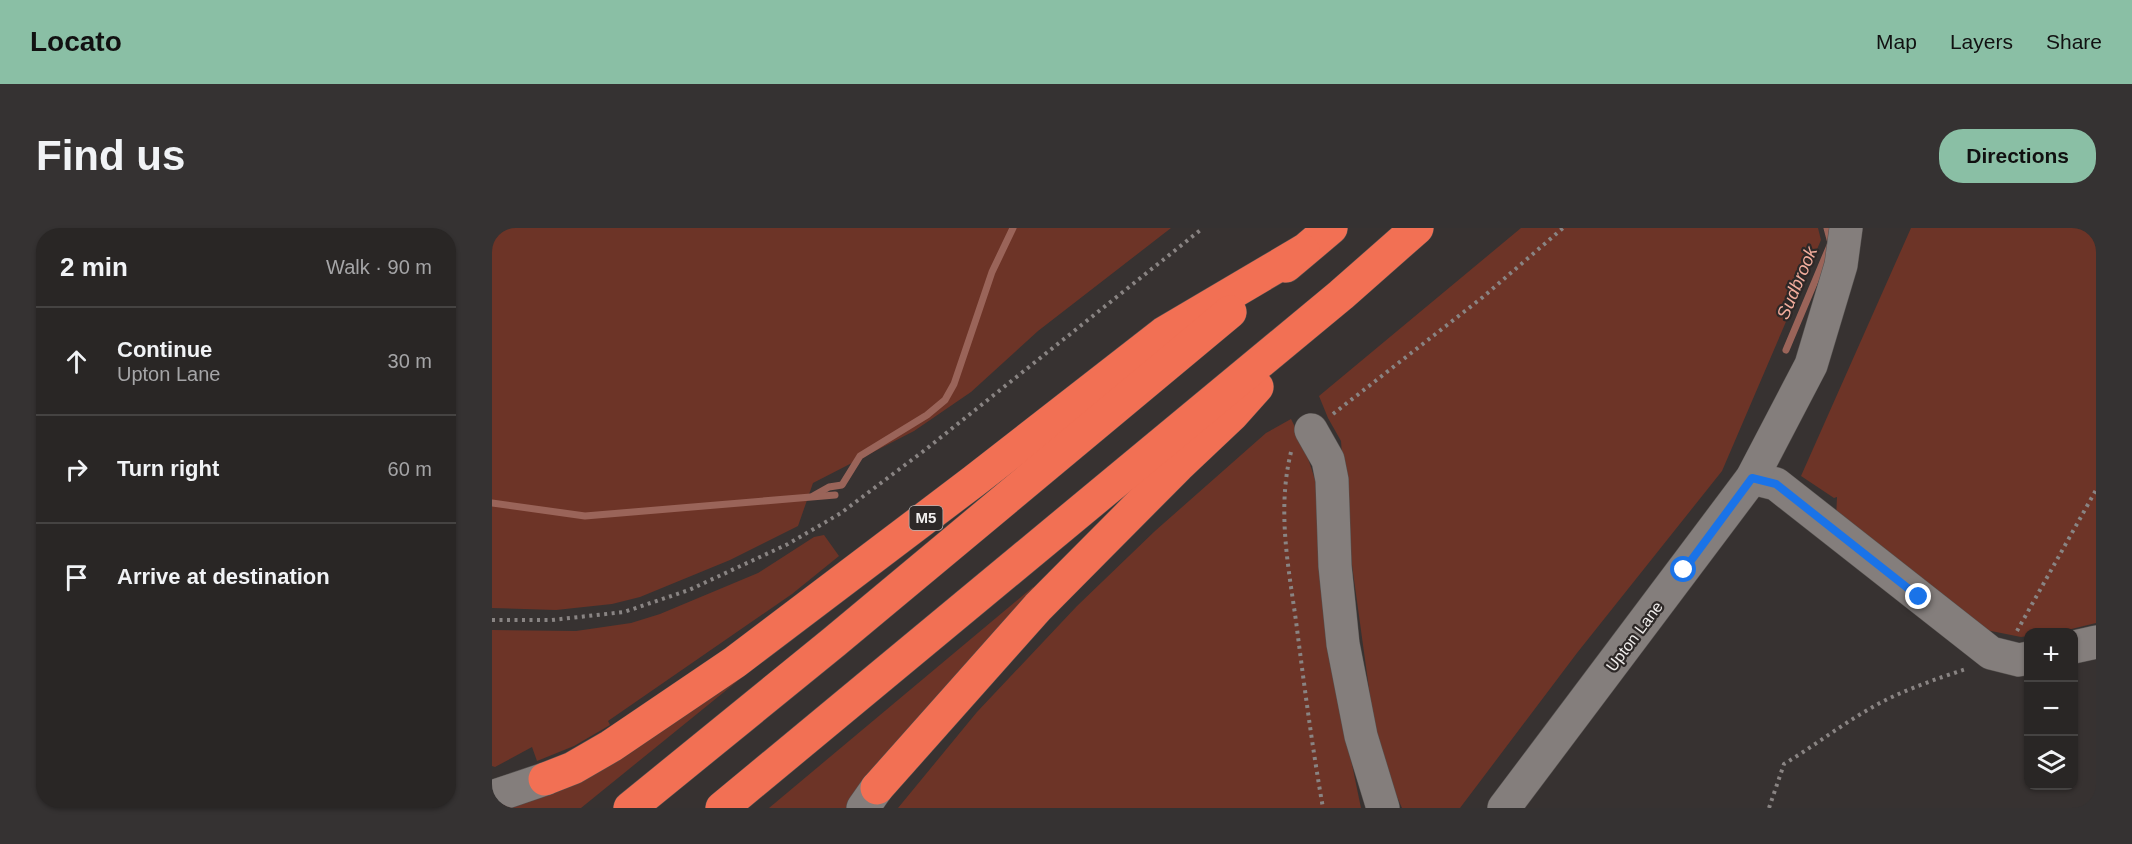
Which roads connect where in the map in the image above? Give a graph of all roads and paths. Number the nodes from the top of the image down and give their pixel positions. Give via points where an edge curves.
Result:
1 (1203, 228) edge
2 (1331, 228) edge
3 (1417, 228) edge
4 (1846, 228) edge
5 (1304, 251) junction
6 (1341, 295) junction
7 (1311, 430) dead end
8 (1752, 478) junction
9 (2096, 490) edge
10 (492, 620) edge
11 (2096, 642) edge
12 (2078, 646) edge
13 (1991, 653) junction
14 (2024, 659) edge
15 (511, 787) edge
16 (870, 798) edge
17 (630, 808) edge
18 (722, 808) edge
19 (1383, 808) edge
20 (1504, 808) edge
21 (1769, 808) edge

1 - 10 path via 925,450 841,513 788,544 689,590 624,612 552,620
2 - 5 highway, M5
3 - 6 highway
4 - 8 street, Upton Lane via 1841,265 1811,365
5 - 15 highway, M5 via 1164,333 735,662 611,746 573,768
5 - 17 highway, M5
6 - 16 highway via 1232,415 1038,607
6 - 18 highway
7 - 19 street via 1328,460 1332,480 1343,644 1355,710
8 - 13 street via 1776,484
8 - 20 street, Upton Lane
9 - 13 path via 2014,636
11 - 12 street
13 - 14 street
13 - 21 path via 1968,668 1872,707 1784,764

